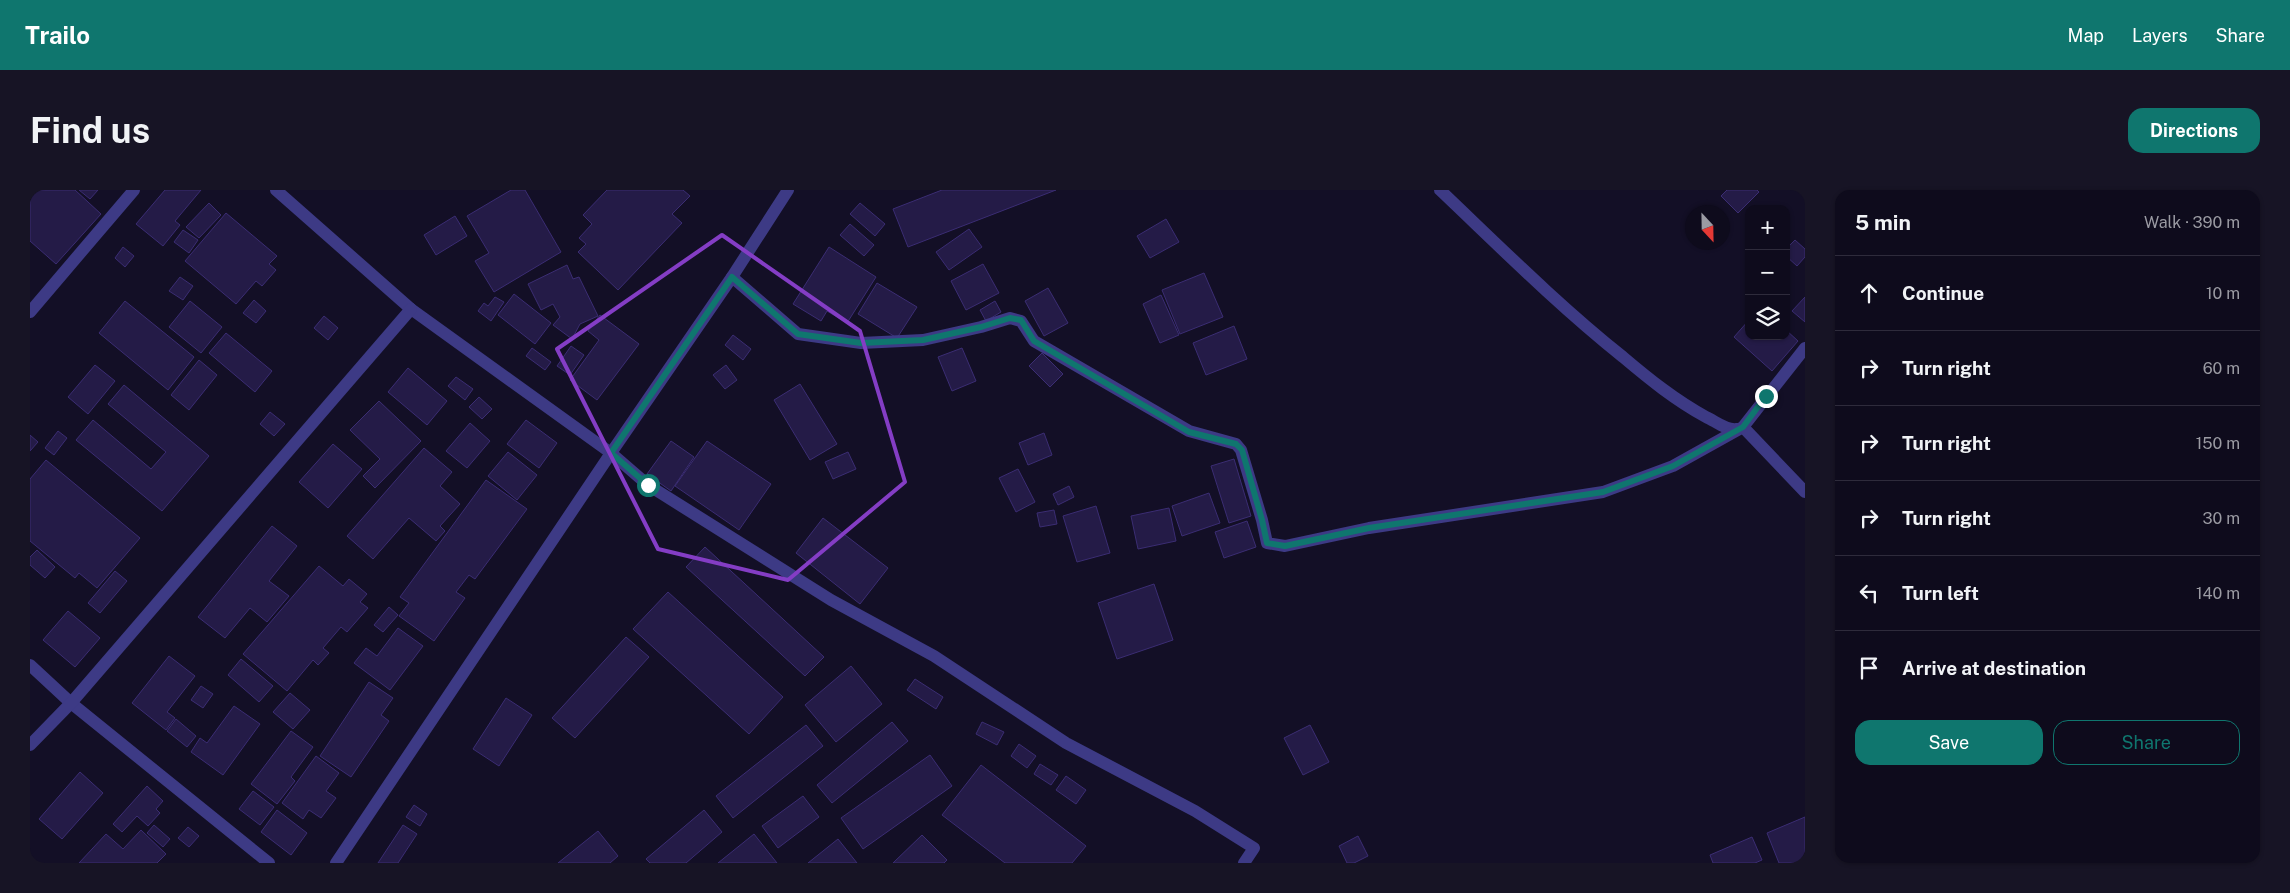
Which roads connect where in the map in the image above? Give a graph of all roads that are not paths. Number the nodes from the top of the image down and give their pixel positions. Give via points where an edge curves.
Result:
1 (134, 190) edge
2 (276, 190) edge
3 (788, 190) edge
4 (1440, 190) edge
5 (732, 277) junction
6 (411, 309) junction
7 (30, 312) edge
8 (1805, 348) edge
9 (1740, 428) junction
10 (611, 453) junction
11 (1805, 492) edge
12 (30, 665) edge
13 (71, 703) junction
14 (30, 745) edge
15 (269, 863) edge
16 (336, 863) edge
17 (1244, 863) edge

1 - 7 street
2 - 6 street
3 - 5 street
4 - 9 street via 1584,326 1683,405 1721,425
5 - 9 street via 798,334 861,343 923,340 1010,318 1021,320 1034,341 1189,432 1236,444 1242,450 1267,543 1285,546 1369,528 1603,492 1673,466
5 - 10 street
6 - 10 street
6 - 13 street
8 - 9 street
9 - 11 street
10 - 16 street
10 - 17 street via 648,485 831,600 934,656 1066,743 1195,811 1254,848
12 - 13 street
13 - 14 street
13 - 15 street

